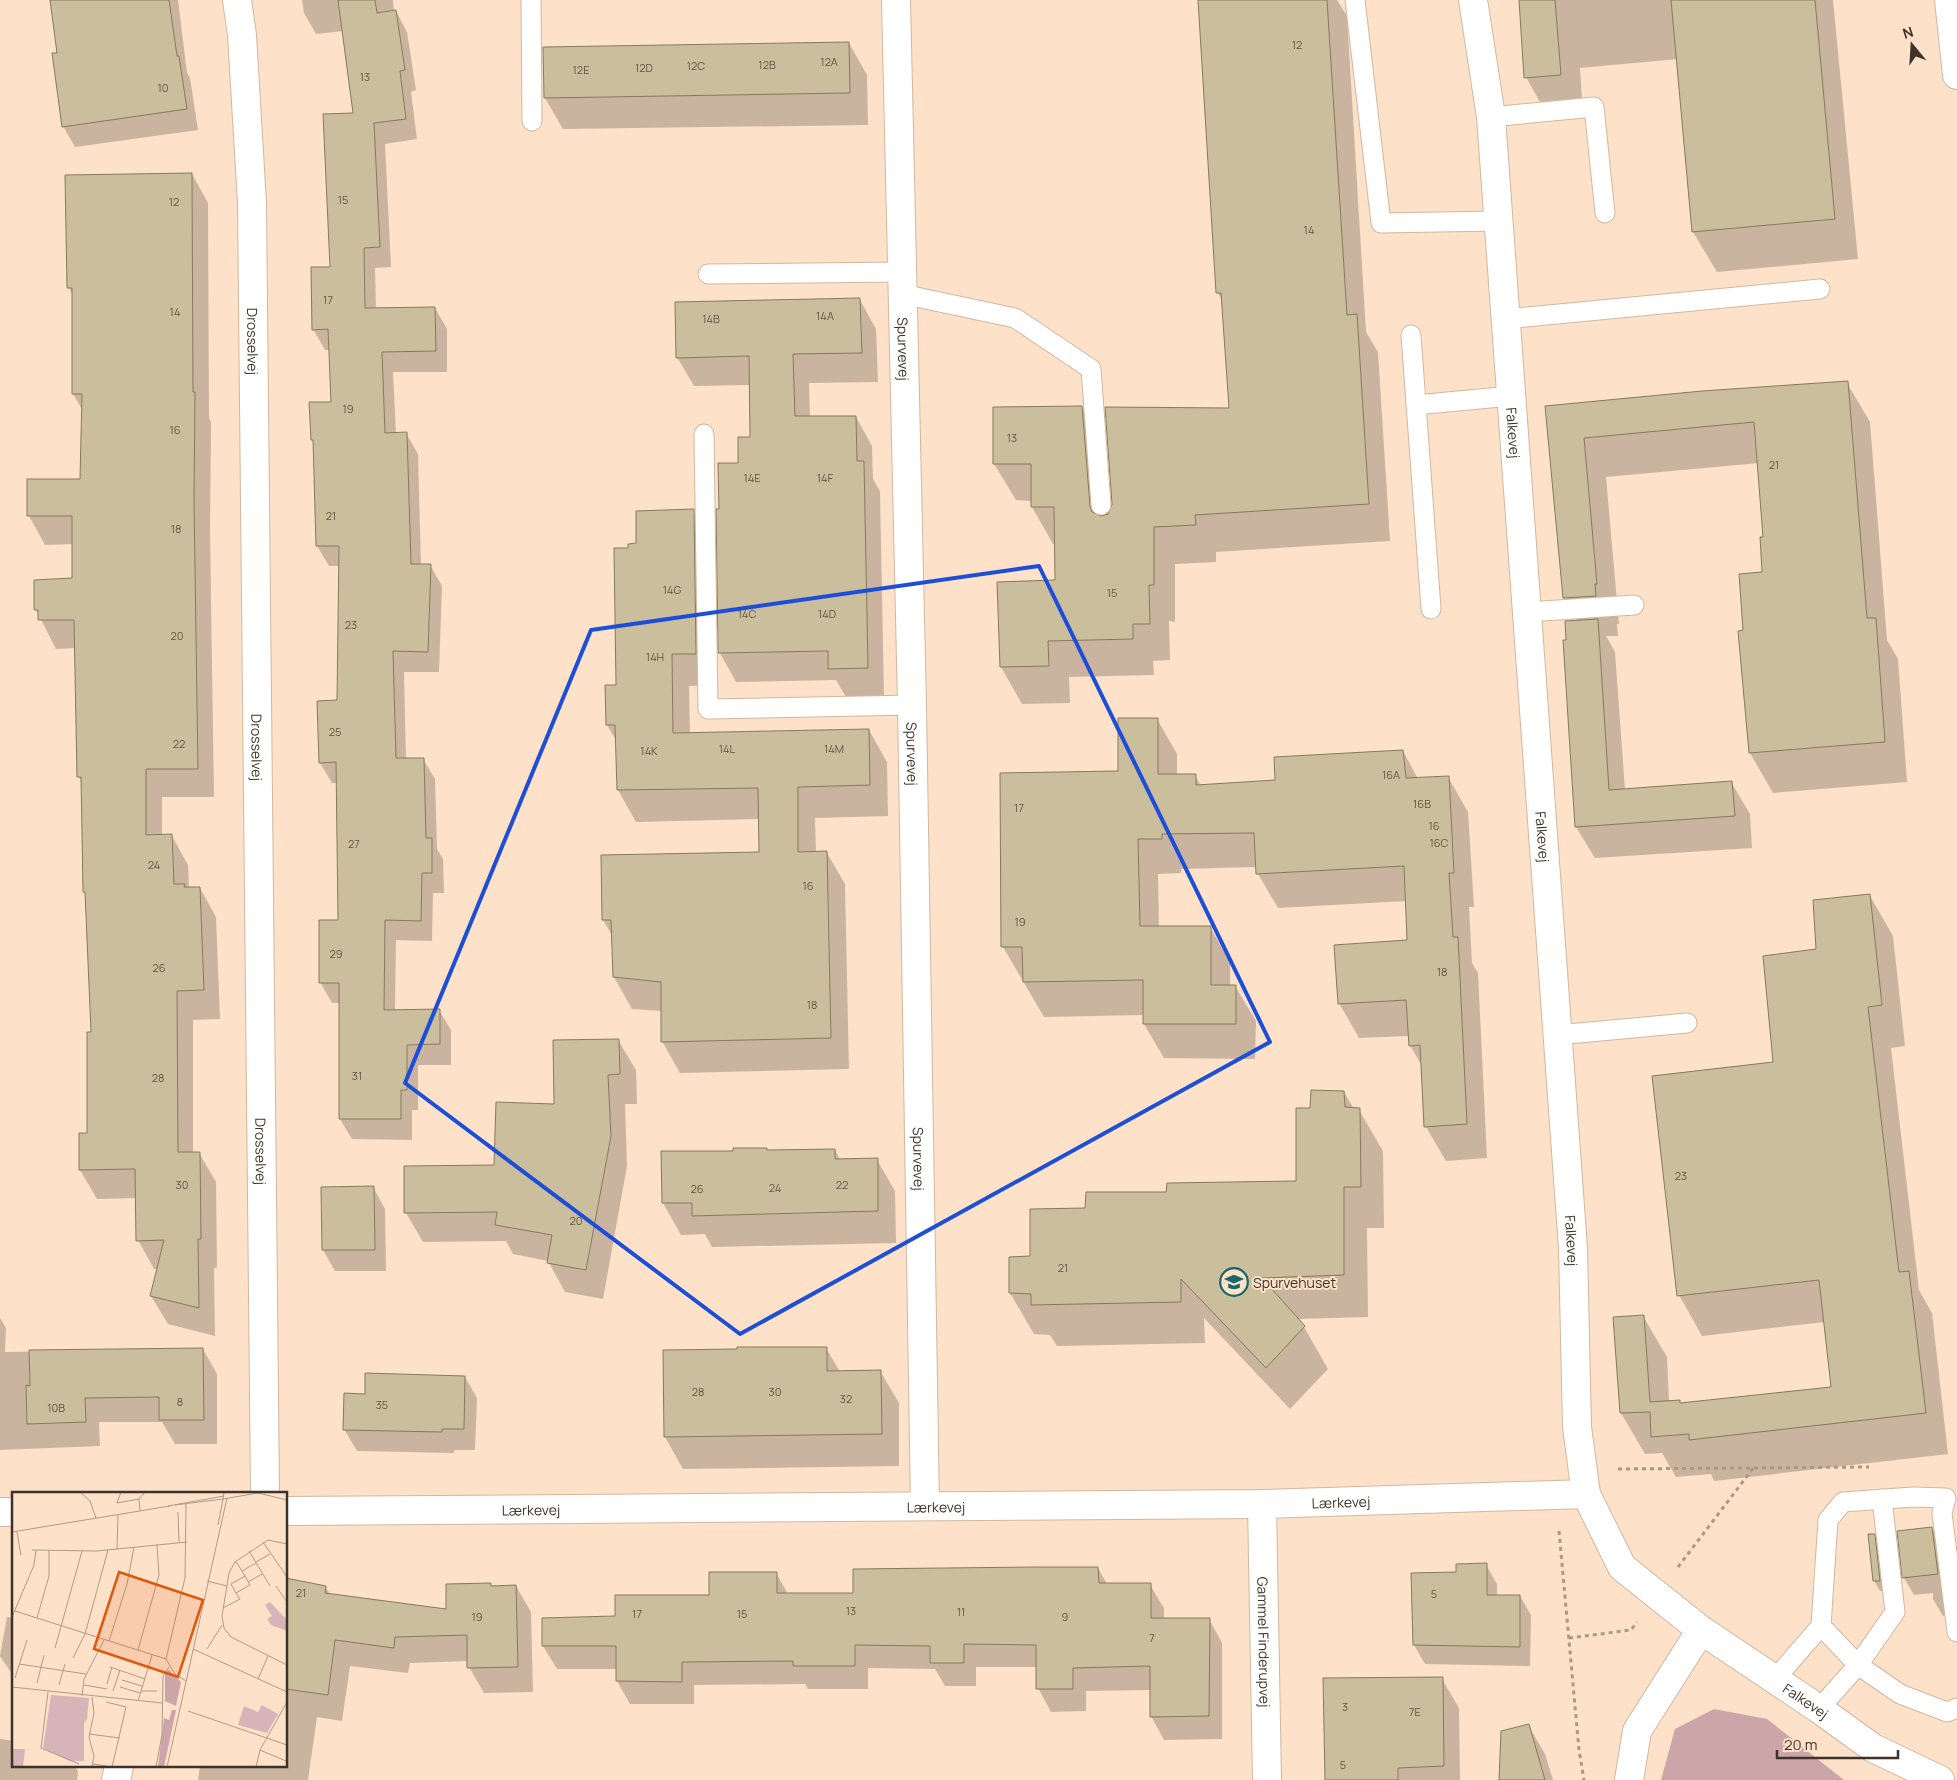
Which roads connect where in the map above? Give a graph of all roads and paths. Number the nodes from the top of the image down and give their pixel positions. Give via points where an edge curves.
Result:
1 (237, 0) edge
2 (531, 0) edge
3 (896, 0) edge
4 (1355, 0) edge
5 (1474, 0) edge
6 (1950, 0) edge
7 (1957, 75) edge
8 (1490, 117) junction
9 (532, 121) dead end
10 (1605, 213) dead end
11 (1498, 221) junction
12 (708, 274) dead end
13 (902, 283) junction
14 (1820, 289) dead end
15 (1505, 320) junction
16 (1411, 335) dead end
17 (1511, 396) junction
18 (1416, 405) junction
19 (704, 434) dead end
20 (1101, 504) dead end
21 (1634, 605) dead end
22 (1431, 609) dead end
23 (1527, 612) junction
24 (912, 705) junction
25 (1687, 1023) dead end
26 (1557, 1035) junction
27 (1870, 1467) dead end
28 (265, 1492) edge
29 (1586, 1494) junction
30 (1555, 1495) junction
31 (1951, 1498) edge
32 (1882, 1499) junction
33 (1262, 1504) junction
34 (925, 1506) junction
35 (288, 1511) edge
36 (1821, 1626) junction
37 (1701, 1630) junction
38 (1957, 1632) edge
39 (1858, 1665) junction
40 (1775, 1679) junction
41 (1957, 1708) edge
42 (1819, 1709) junction
43 (1267, 1780) edge
44 (1584, 1780) edge
45 (1629, 1780) edge
46 (1940, 1780) edge

1 - 28 street, Drosselvej via 252,203
2 - 9 lane
3 - 13 street, Spurvevej
4 - 11 lane via 1381,223
5 - 8 street, Falkevej
6 - 7 street
8 - 10 lane via 1594,107
8 - 11 street, Falkevej
11 - 15 street, Falkevej
12 - 13 lane
13 - 20 lane via 1014,318 1091,368
13 - 24 street, Spurvevej
14 - 15 lane
15 - 17 street, Falkevej
16 - 18 lane
17 - 18 lane
17 - 23 street, Falkevej
18 - 22 lane
19 - 24 lane via 708,709
21 - 23 lane
23 - 26 street, Falkevej
24 - 34 street, Spurvevej
25 - 26 lane
26 - 29 street, Falkevej via 1573,1248 1577,1427
27 - 29 path via 1619,1468
29 - 30 street, Lærkevej
29 - 37 street, Falkevej via 1622,1567
30 - 33 street, Lærkevej
30 - 44 path
31 - 32 lane
31 - 38 lane via 1942,1512
32 - 36 lane via 1843,1502 1828,1520
32 - 39 lane via 1895,1612
33 - 34 street, Lærkevej
33 - 43 street, Gammel Finderupvej
34 - 35 street, Lærkevej
36 - 39 lane
36 - 40 lane
37 - 40 street, Falkevej
37 - 45 street via 1637,1731
39 - 41 lane via 1900,1694 1947,1712
39 - 42 lane
40 - 42 street, Falkevej
42 - 46 street, Falkevej via 1873,1748

